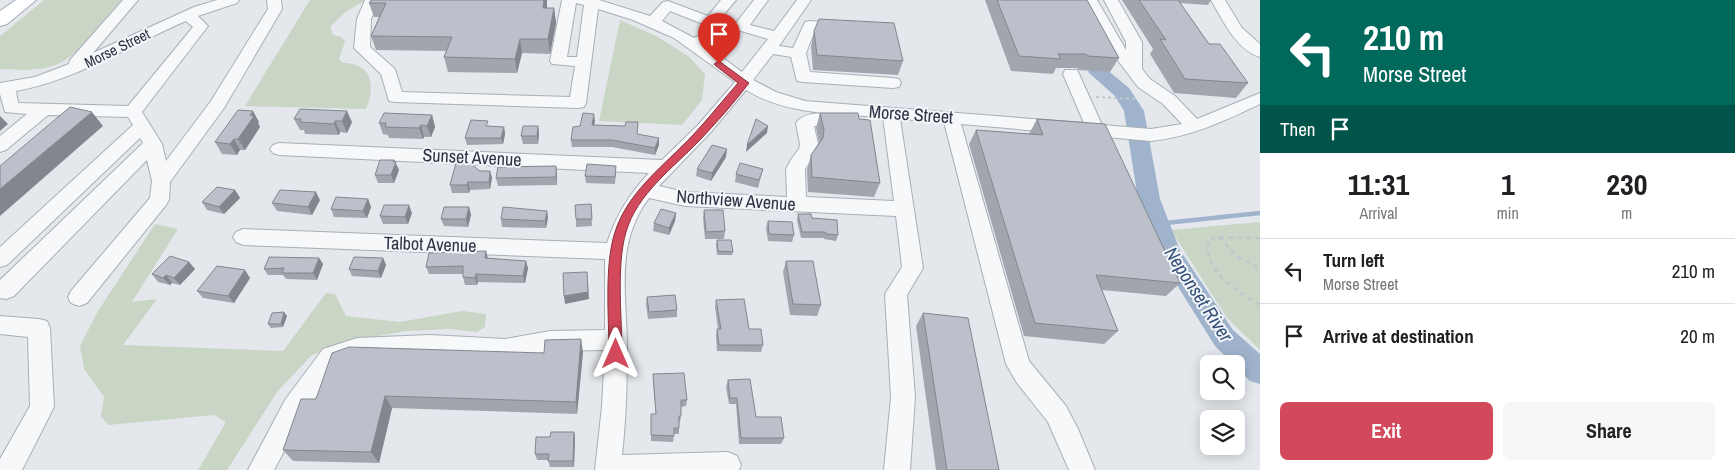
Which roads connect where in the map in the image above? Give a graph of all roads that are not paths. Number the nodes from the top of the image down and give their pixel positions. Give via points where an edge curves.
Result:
1 (12, 0) edge
2 (27, 0) edge
3 (131, 0) edge
4 (232, 0) edge
5 (274, 0) edge
6 (378, 0) edge
7 (570, 0) edge
8 (729, 0) edge
9 (761, 0) edge
10 (804, 0) edge
11 (1090, 0) edge
12 (1111, 0) edge
13 (1218, 0) edge
14 (587, 1) edge
15 (671, 3) edge
16 (624, 5) edge
17 (0, 8) edge
18 (188, 15) junction
19 (0, 20) edge
20 (652, 22) junction
21 (718, 24) junction
22 (741, 27) junction
23 (855, 28) edge
24 (774, 43) junction
25 (693, 44) junction
26 (1260, 52) edge
27 (798, 53) junction
28 (584, 62) junction
29 (1134, 69) junction
30 (70, 71) junction
31 (1072, 74) dead end
32 (744, 83) junction
33 (893, 83) dead end
34 (3, 88) edge
35 (1260, 98) edge
36 (44, 109) junction
37 (81, 110) junction
38 (892, 117) junction
39 (951, 117) junction
40 (137, 120) junction
41 (1194, 127) junction
42 (59, 129) edge
43 (1096, 130) junction
44 (153, 144) junction
45 (0, 146) edge
46 (279, 148) dead end
47 (666, 167) junction
48 (161, 180) junction
49 (644, 190) junction
50 (796, 204) junction
51 (905, 209) junction
52 (243, 237) dead end
53 (616, 251) junction
54 (0, 259) edge
55 (0, 289) edge
56 (79, 297) dead end
57 (0, 325) edge
58 (616, 340) junction
59 (728, 465) dead end
60 (608, 469) edge
61 (8, 470) edge
62 (261, 470) edge
63 (897, 470) edge
64 (1082, 470) edge

1 - 17 main road
2 - 19 main road
3 - 30 street
4 - 18 street, Morse Street
5 - 48 street via 275,9 218,104
6 - 28 street via 371,2 364,19 362,48 389,72 395,97 578,102
7 - 28 street via 558,61
8 - 21 street
9 - 22 street
10 - 24 street
11 - 29 street
12 - 29 street via 1134,42
13 - 26 street via 1236,31
14 - 16 street, Morse Street
14 - 28 street
15 - 20 street
15 - 21 street
16 - 20 street, Morse Street
18 - 30 street, Morse Street
18 - 40 street via 201,26
20 - 25 street, Morse Street
21 - 22 street
21 - 25 street
22 - 24 street
23 - 27 street via 810,25
24 - 27 street
24 - 32 street
25 - 32 street, Morse Street
27 - 33 street via 803,77
29 - 41 street via 1144,83 1168,100
30 - 34 street, Morse Street via 45,80
31 - 43 street
32 - 38 street, Morse Street via 785,102
32 - 47 street
34 - 36 street via 11,108
35 - 41 street, Morse Street
36 - 37 street
36 - 45 street
37 - 40 street
37 - 42 street
38 - 39 street, Morse Street
38 - 50 street via 809,120 805,123 809,144 808,151 800,157 794,170
38 - 51 street
39 - 43 street, Morse Street
39 - 64 street via 1018,364 1066,429
40 - 44 street
40 - 54 street
41 - 43 street, Morse Street via 1162,135
44 - 48 street
44 - 55 street via 6,290
46 - 47 street, Sunset Avenue
47 - 49 street
48 - 56 street via 159,200
49 - 50 street, Northview Avenue via 685,199
49 - 53 street via 623,226
50 - 51 street, Northview Avenue
51 - 63 street via 913,268 896,294 903,396
52 - 53 street, Talbot Avenue
53 - 58 street
57 - 61 street via 39,328 42,407
58 - 60 street
58 - 62 street via 550,341 505,349 430,345 356,348 331,356 280,432
59 - 60 street

